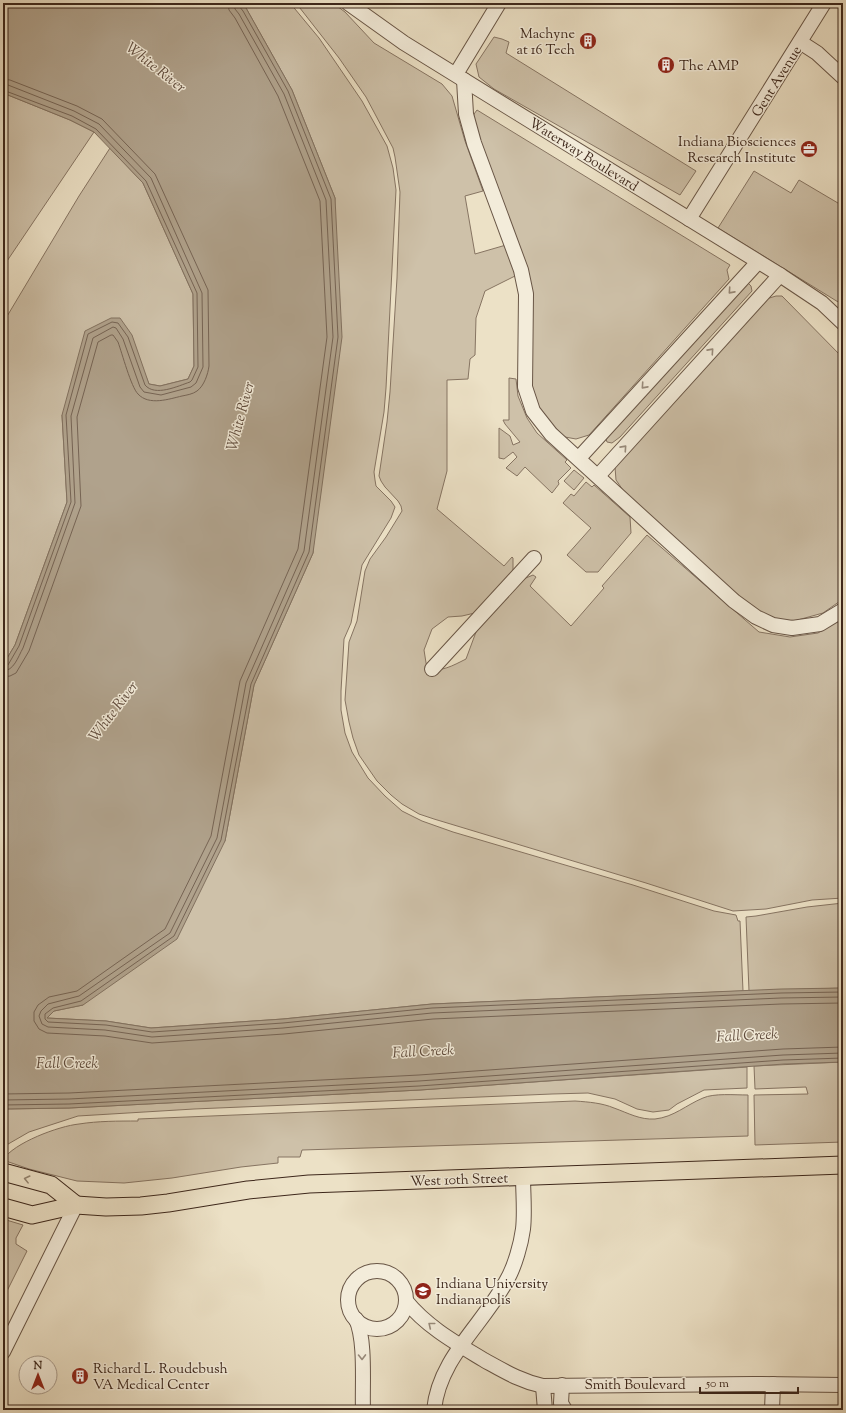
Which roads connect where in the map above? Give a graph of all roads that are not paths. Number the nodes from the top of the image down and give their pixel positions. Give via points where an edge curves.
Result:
1 (348, 3) edge
2 (499, 3) edge
3 (824, 3) edge
4 (800, 42) junction
5 (460, 77) junction
6 (843, 77) edge
7 (689, 219) junction
8 (758, 262) junction
9 (780, 275) junction
10 (843, 323) edge
11 (578, 458) junction
12 (598, 476) junction
13 (534, 558) dead end
14 (843, 610) edge
15 (432, 669) dead end
16 (843, 1164) edge
17 (3, 1172) edge
18 (523, 1176) junction
19 (76, 1205) junction
20 (3, 1207) edge
21 (406, 1300) junction
22 (356, 1319) junction
23 (460, 1346) junction
24 (3, 1352) edge
25 (773, 1384) junction
26 (562, 1385) junction
27 (843, 1385) edge
28 (543, 1386) junction
29 (363, 1410) edge
30 (434, 1410) edge
31 (545, 1410) edge
32 (565, 1410) edge
33 (772, 1410) edge

1 - 5 street, Waterway Boulevard via 404,43
2 - 5 street
3 - 4 street, Gent Avenue
4 - 6 street via 817,53
4 - 7 street, Gent Avenue
5 - 7 street, Waterway Boulevard
5 - 11 street via 474,143 521,270 525,288 525,387 533,411 551,434
7 - 8 street, Waterway Boulevard
8 - 9 street, Waterway Boulevard
8 -> 11 street
9 - 10 street, Waterway Boulevard via 822,303
12 -> 9 street
11 - 12 street
12 - 14 street via 734,601 756,617 773,625 792,628 820,624
13 - 15 street
16 - 18 main road, West 10th Street
19 -> 17 main road via 51,1185
18 - 19 main road, West 10th Street via 308,1184 141,1206
18 - 23 street via 523,1229 515,1259 495,1300
19 - 20 main road, West 10th Street via 32,1215
19 - 24 street
21 - 22 street via 397,1326 376,1328 363,1325
21 - 22 street via 400,1282 392,1275 373,1271 364,1274 356,1280 348,1298
23 -> 21 street, Smith Boulevard via 416,1313
22 -> 29 street via 362,1344
23 - 28 street, Smith Boulevard via 517,1379
23 - 30 street via 446,1367 435,1398
25 - 26 street, Smith Boulevard
25 - 27 street, Smith Boulevard
25 - 33 street
26 - 28 street, Smith Boulevard
26 - 32 street via 562,1403
28 - 31 street

